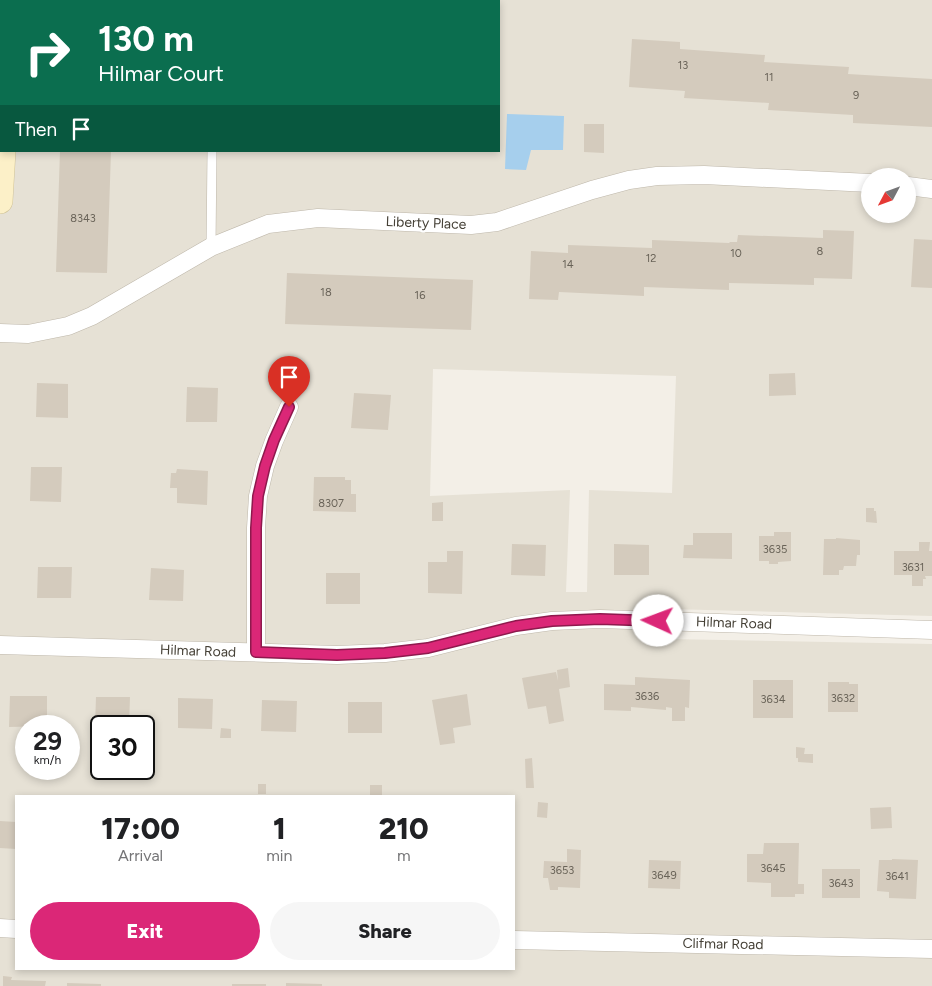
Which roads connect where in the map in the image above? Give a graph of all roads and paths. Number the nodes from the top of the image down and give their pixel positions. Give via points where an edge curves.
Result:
1 (3, 152) edge
2 (212, 152) edge
3 (861, 183) edge
4 (916, 187) edge
5 (932, 189) edge
6 (0, 201) edge
7 (211, 247) junction
8 (0, 333) edge
9 (289, 407) dead end
10 (932, 630) edge
11 (0, 645) edge
12 (256, 652) junction
13 (0, 928) edge
14 (15, 929) edge
15 (515, 940) edge
16 (932, 949) edge

1 - 6 street
2 - 7 lane
3 - 7 street, Liberty Place via 704,175 657,176 592,190 497,222 471,225 318,218 268,224
4 - 5 street
7 - 8 street, Liberty Place via 92,316 68,326 28,334
9 - 12 street via 274,440 258,496
10 - 12 street, Hilmar Road via 600,619 516,626 428,648 385,653
11 - 12 street, Hilmar Road
13 - 14 street
15 - 16 street, Clifmar Road

